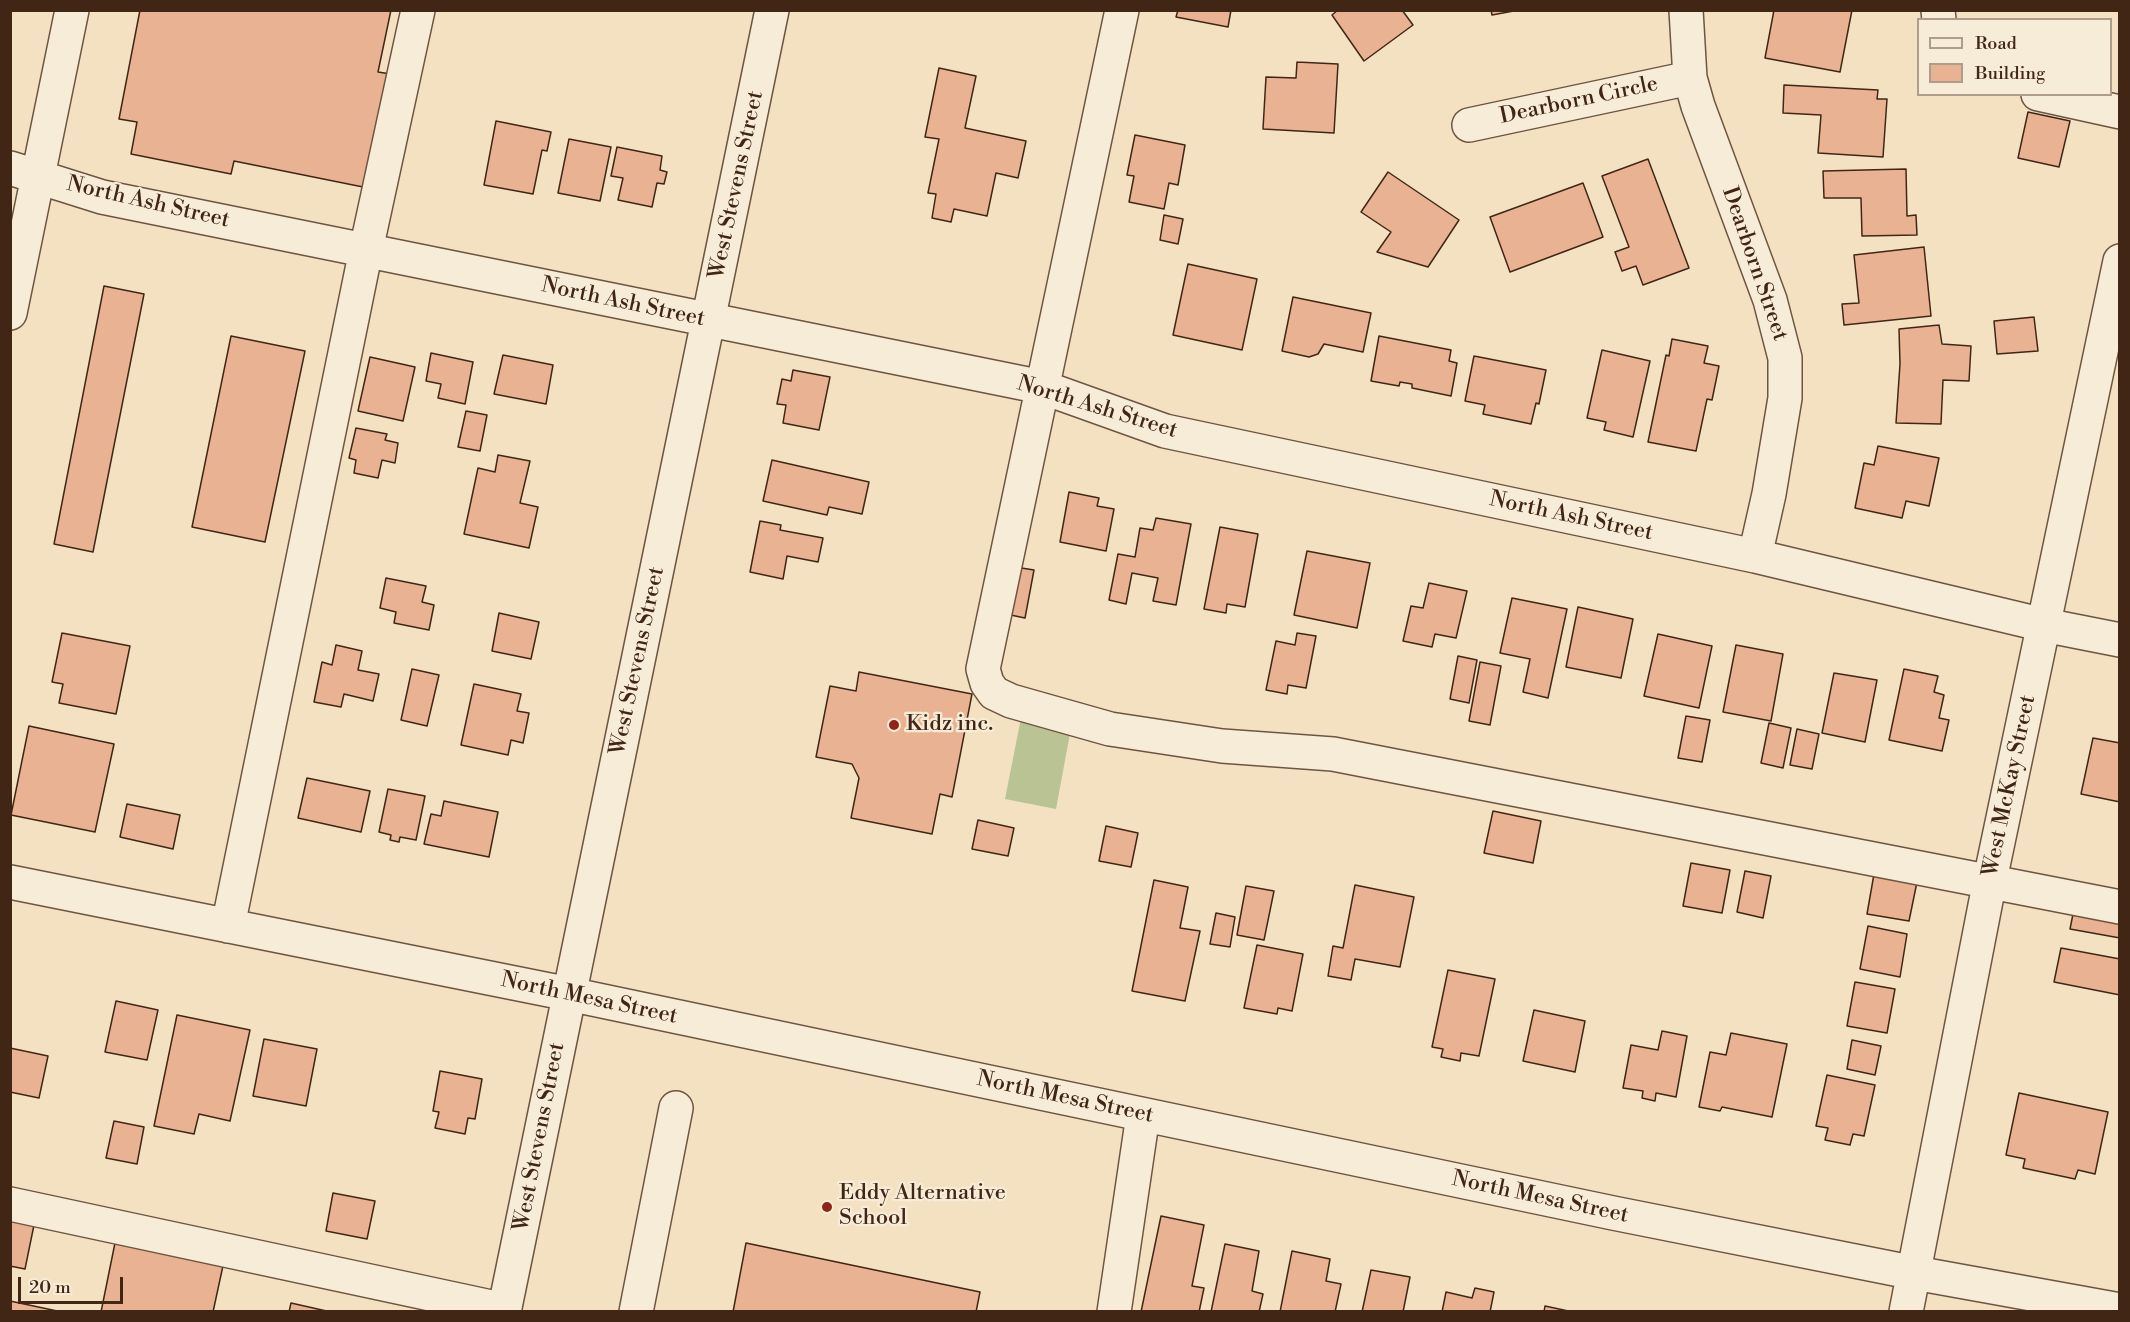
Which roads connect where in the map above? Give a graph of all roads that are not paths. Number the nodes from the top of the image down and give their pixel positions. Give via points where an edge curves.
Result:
1 (72, 10) edge
2 (418, 10) edge
3 (772, 10) edge
4 (1122, 10) edge
5 (1686, 10) edge
6 (1689, 78) junction
7 (2047, 96) edge
8 (2120, 112) edge
9 (1469, 125) dead end
10 (25, 173) edge
11 (366, 250) junction
12 (2120, 261) edge
13 (10, 313) edge
14 (709, 321) junction
15 (1042, 387) junction
16 (1755, 556) junction
17 (2044, 625) junction
18 (2120, 640) edge
19 (1990, 880) junction
20 (10, 882) edge
21 (2120, 907) edge
22 (228, 926) junction
23 (568, 994) junction
24 (676, 1108) dead end
25 (1143, 1114) junction
26 (10, 1204) edge
27 (1915, 1274) junction
28 (2120, 1310) edge
29 (505, 1311) edge
30 (636, 1311) edge
31 (1114, 1311) edge
32 (1906, 1311) edge

1 - 10 street
2 - 11 street
3 - 14 street, West Stevens Street
4 - 15 street
5 - 6 street, Dearborn Street
6 - 9 street, Dearborn Circle
6 - 16 street, Dearborn Street via 1770,300 1785,358 1785,398
7 - 8 street
10 - 11 street, North Ash Street via 102,197
10 - 13 street
11 - 14 street, North Ash Street
11 - 22 street
12 - 17 street, West McKay Street
14 - 15 street, North Ash Street
14 - 23 street, West Stevens Street
15 - 16 street, North Ash Street via 1165,431
15 - 19 street via 983,669 994,693 1110,729 1222,746 1334,754
16 - 17 street, North Ash Street
17 - 18 street, North Ash Street
17 - 19 street, West McKay Street
19 - 21 street
19 - 27 street, West McKay Street
20 - 22 street, North Mesa Street
22 - 23 street, North Mesa Street
23 - 25 street, North Mesa Street
23 - 29 street, West Stevens Street
24 - 30 street
25 - 27 street, North Mesa Street
25 - 31 street
26 - 29 street
27 - 28 street, North Mesa Street
27 - 32 street, West McKay Street

